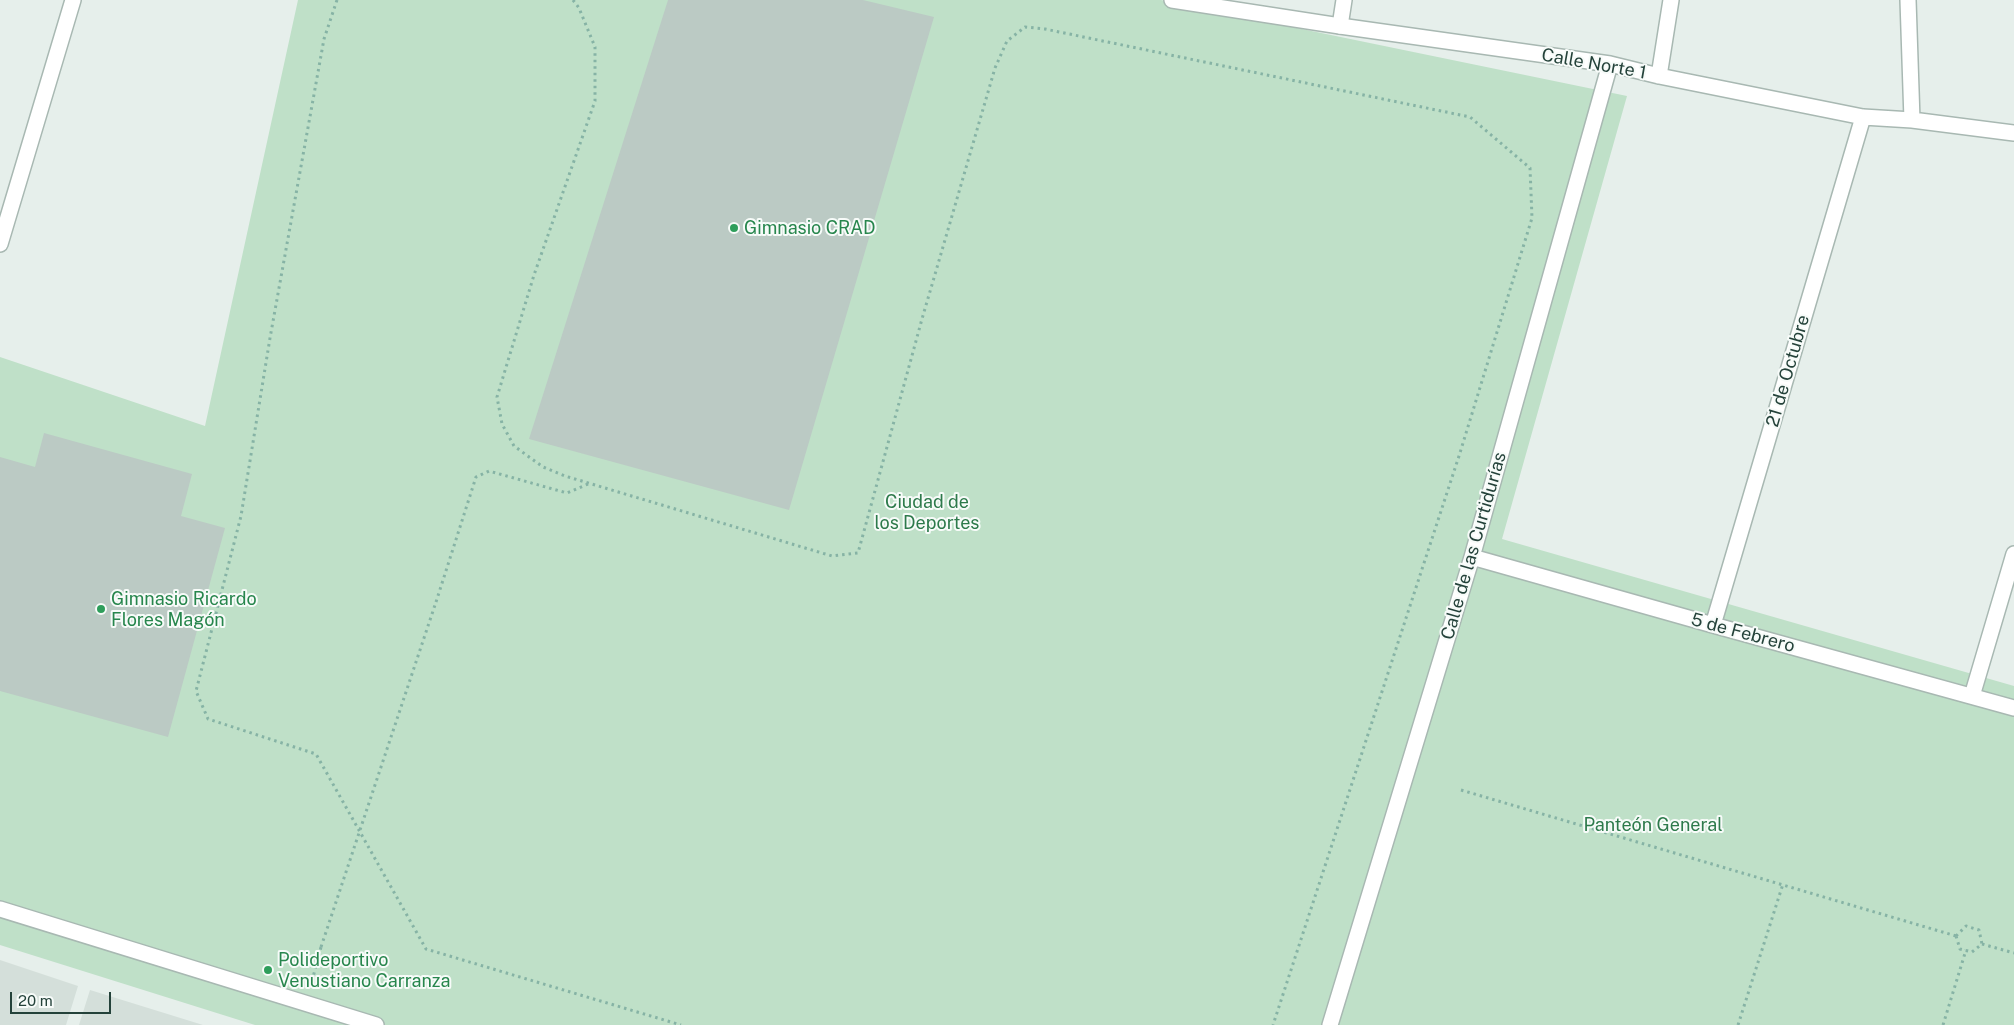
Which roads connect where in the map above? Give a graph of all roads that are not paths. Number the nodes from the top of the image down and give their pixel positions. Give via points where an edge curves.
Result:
1 (72, 0) edge
2 (1172, 0) edge
3 (1344, 0) edge
4 (1670, 0) edge
5 (1908, 0) edge
6 (1340, 26) junction
7 (1610, 64) junction
8 (1659, 76) junction
9 (1863, 117) junction
10 (1912, 120) junction
11 (2014, 132) edge
12 (0, 244) edge
13 (2014, 554) edge
14 (1472, 557) junction
15 (1713, 626) junction
16 (1972, 696) junction
17 (2014, 708) edge
18 (0, 909) edge
19 (376, 1025) edge
20 (1330, 1025) edge

1 - 12 street
2 - 6 street, Calle Norte 1
3 - 6 street
4 - 8 street
5 - 10 street
6 - 7 street, Calle Norte 1
7 - 8 street, Calle Norte 1
7 - 14 street, Calle de las Curtidurías
8 - 9 street, Calle Norte 1
9 - 10 street, Calle Norte 1
9 - 15 street, 21 de Octubre
10 - 11 street, Calle Norte 1
13 - 16 street
14 - 15 street, 5 de Febrero
14 - 20 street, Calle de las Curtidurías
15 - 16 street, 5 de Febrero
16 - 17 street, 5 de Febrero
18 - 19 street

